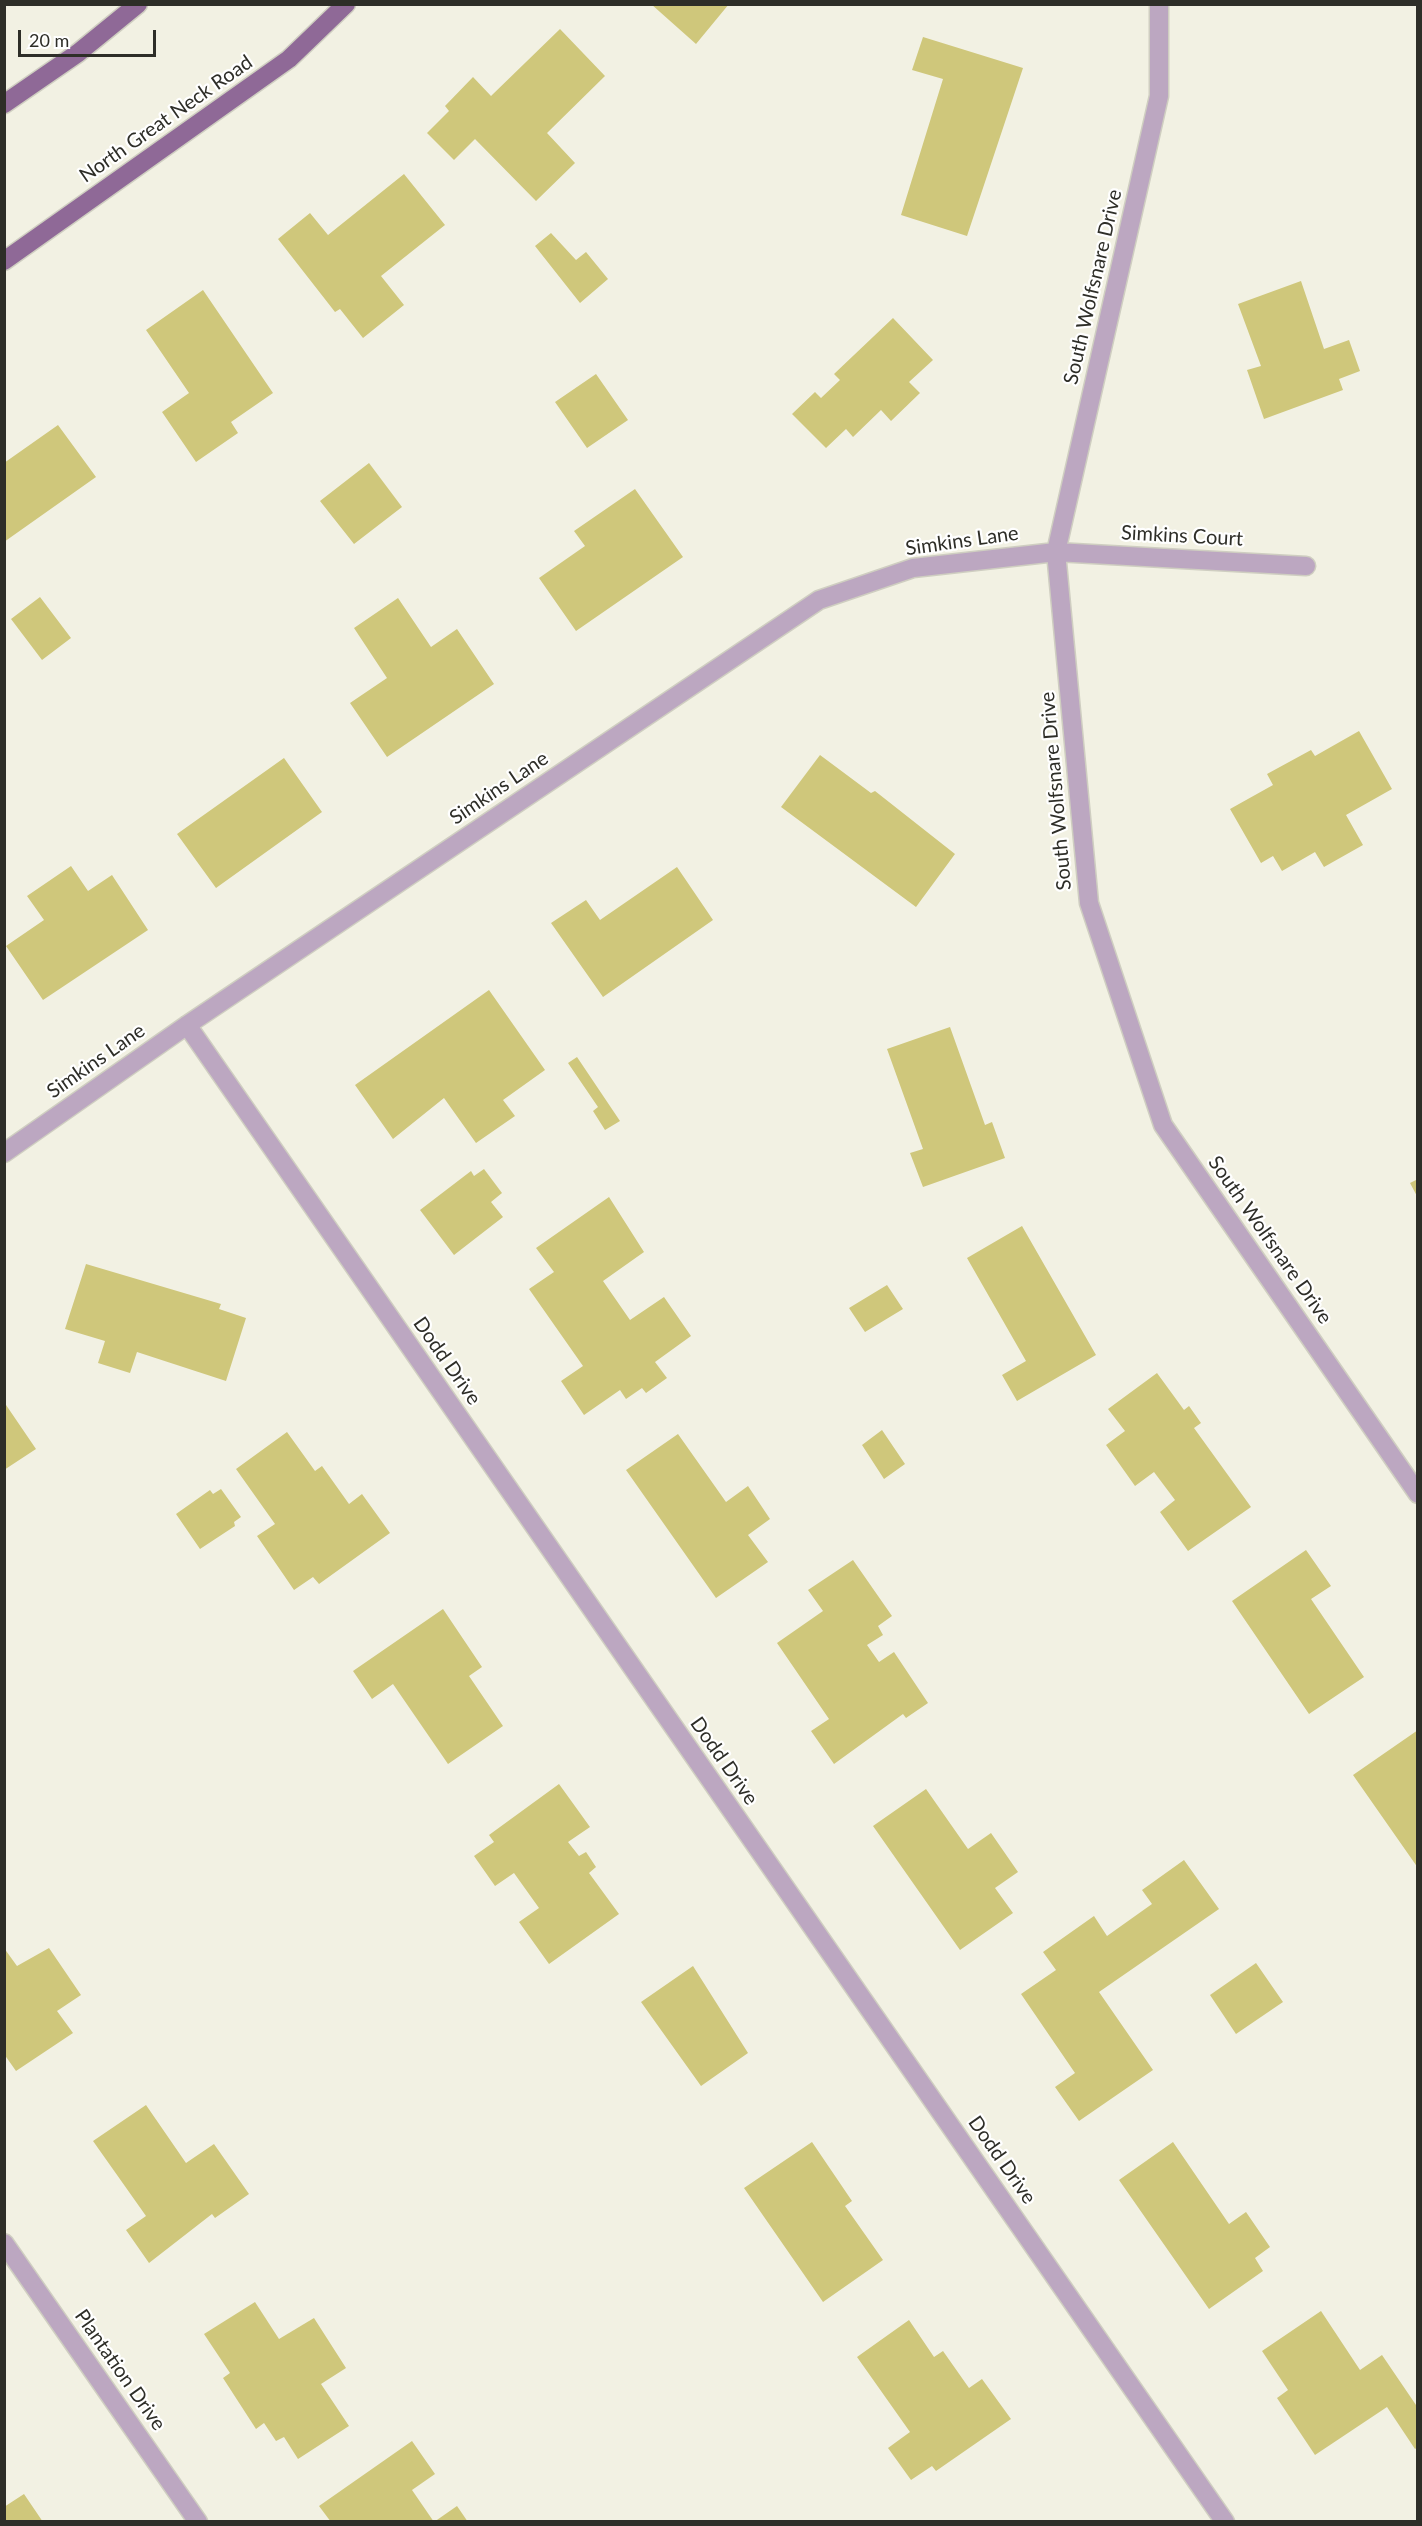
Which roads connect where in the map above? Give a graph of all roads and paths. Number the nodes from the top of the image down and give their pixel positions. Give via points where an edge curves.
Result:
1 (138, 4) edge
2 (346, 4) edge
3 (1159, 4) edge
4 (4, 104) edge
5 (4, 261) edge
6 (1056, 552) junction
7 (1306, 566) dead end
8 (187, 1025) junction
9 (4, 1153) edge
10 (1418, 1494) edge
11 (4, 2244) edge
12 (198, 2522) edge
13 (1225, 2522) edge

1 - 4 main road via 78,53
2 - 5 main road, North Great Neck Road via 289,59
3 - 6 street, South Wolfsnare Drive via 1159,96
6 - 7 street, Simkins Court
6 - 8 street, Simkins Lane via 914,568 819,600
6 - 10 street, South Wolfsnare Drive via 1089,903 1163,1125
8 - 9 street, Simkins Lane
8 - 13 street, Dodd Drive
11 - 12 street, Plantation Drive

